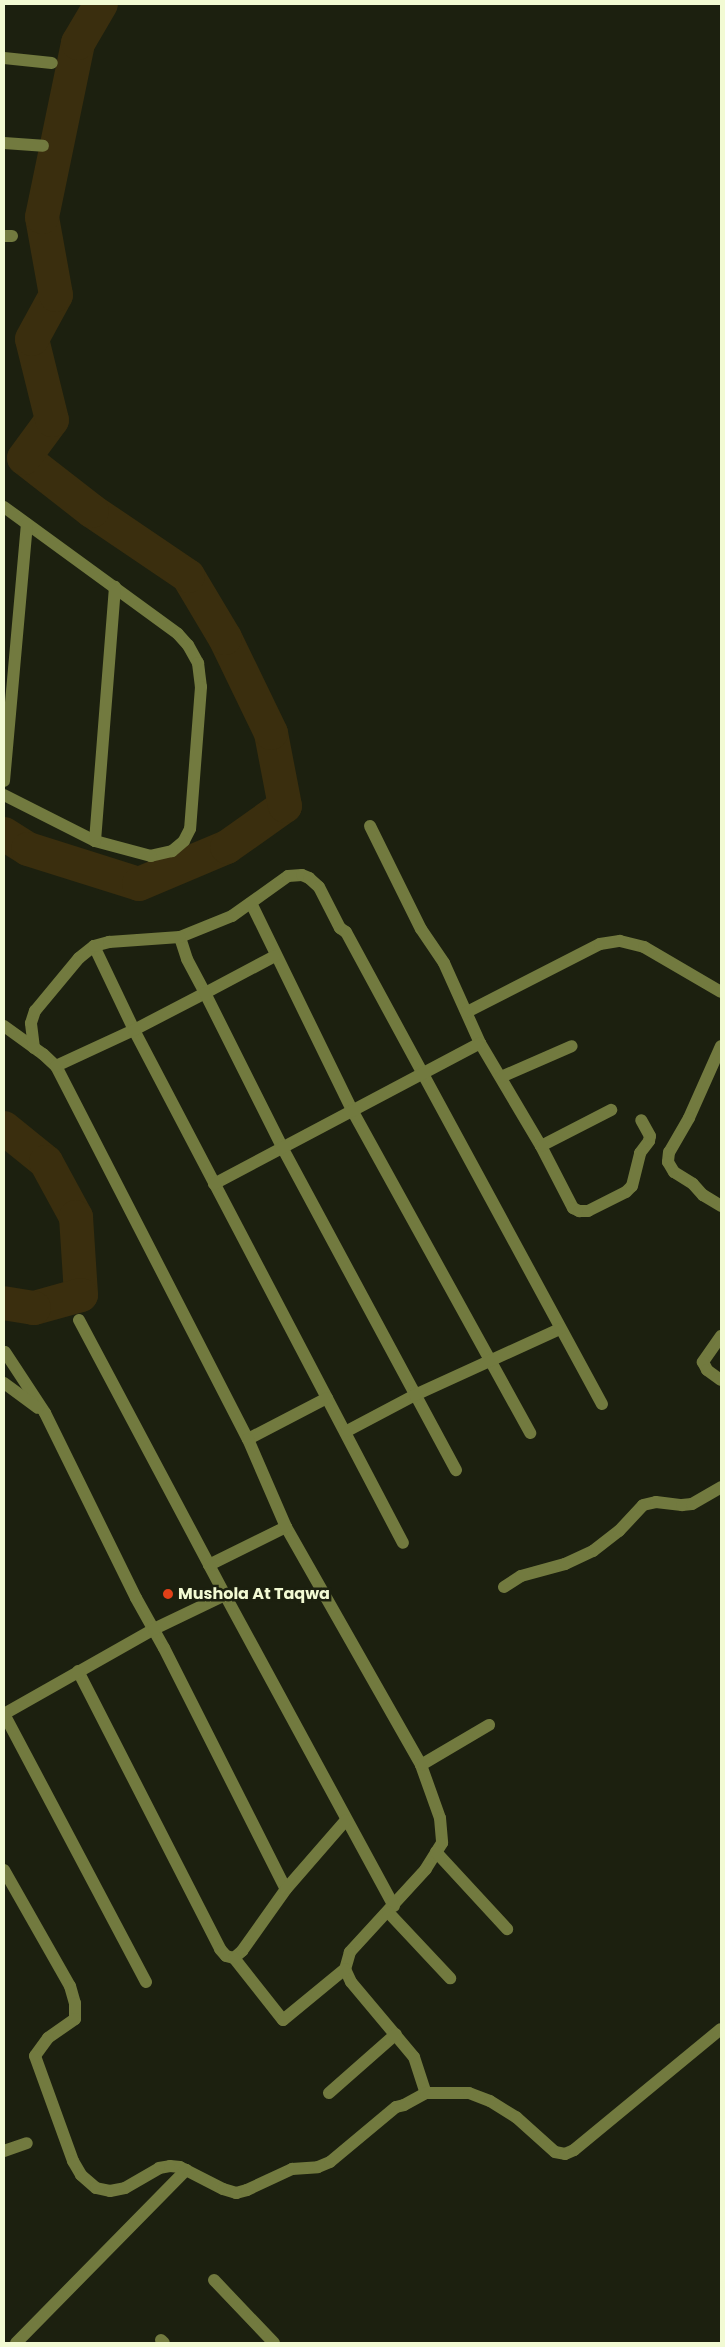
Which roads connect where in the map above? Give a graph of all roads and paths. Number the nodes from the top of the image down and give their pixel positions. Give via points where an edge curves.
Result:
1 (4, 58) edge
2 (52, 63) dead end
3 (4, 143) edge
4 (42, 146) dead end
5 (4, 507) edge
6 (27, 524) junction
7 (115, 588) junction
8 (4, 781) edge
9 (4, 795) edge
10 (370, 826) dead end
11 (95, 841) junction
12 (251, 903) junction
13 (180, 937) junction
14 (94, 946) junction
15 (275, 956) junction
16 (721, 992) edge
17 (204, 993) junction
18 (466, 1012) junction
19 (4, 1026) edge
20 (134, 1030) junction
21 (480, 1042) junction
22 (572, 1046) dead end
23 (721, 1046) edge
24 (34, 1048) junction
25 (56, 1066) junction
26 (422, 1073) junction
27 (501, 1077) junction
28 (352, 1110) junction
29 (611, 1110) dead end
30 (641, 1120) dead end
31 (541, 1146) junction
32 (282, 1147) junction
33 (214, 1184) junction
34 (721, 1206) edge
35 (79, 1320) dead end
36 (560, 1329) junction
37 (721, 1336) edge
38 (5, 1352) dead end
39 (491, 1359) junction
40 (721, 1380) edge
41 (4, 1383) edge
42 (416, 1395) junction
43 (327, 1398) junction
44 (602, 1404) dead end
45 (45, 1413) junction
46 (347, 1431) junction
47 (530, 1433) dead end
48 (248, 1440) junction
49 (456, 1470) dead end
50 (721, 1487) edge
51 (286, 1527) junction
52 (403, 1542) dead end
53 (209, 1565) junction
54 (504, 1587) dead end
55 (225, 1595) junction
56 (154, 1629) junction
57 (78, 1670) junction
58 (489, 1725) dead end
59 (421, 1766) junction
60 (346, 1820) junction
61 (436, 1852) junction
62 (4, 1870) edge
63 (286, 1889) junction
64 (391, 1909) junction
65 (507, 1929) dead end
66 (234, 1958) junction
67 (345, 1968) junction
68 (450, 1978) dead end
69 (146, 1982) dead end
70 (721, 2029) edge
71 (396, 2034) junction
72 (328, 2093) dead end
73 (426, 2094) junction
74 (27, 2143) dead end
75 (4, 2151) edge
76 (186, 2170) junction
77 (214, 2280) dead end
78 (16, 2343) edge
79 (274, 2343) edge

1 - 2 street
3 - 4 street
5 - 6 street
6 - 7 street
6 - 8 street
7 - 11 street
7 - 11 street via 178,634 198,663 201,686 191,819 184,841 172,850 151,856
9 - 11 street
10 - 18 street via 421,929 444,963
12 - 13 street via 232,916
12 - 15 street
12 - 26 street via 288,876 302,875 319,887
13 - 14 street
13 - 17 street
14 - 20 street
14 - 24 street via 79,958 34,1011 31,1023
15 - 17 street
15 - 28 street
16 - 18 street via 644,947 620,941 600,944
17 - 20 street
17 - 32 street
18 - 21 street
19 - 24 street
20 - 25 street
20 - 33 street
21 - 26 street
21 - 27 street
22 - 27 street
23 - 34 street via 668,1162 674,1172
24 - 25 street
25 - 48 street
26 - 28 street
26 - 36 street
27 - 31 street
28 - 32 street
28 - 39 street
29 - 31 street
30 - 31 street via 650,1136 640,1153 632,1186 588,1211 573,1208
32 - 33 street
32 - 42 street
33 - 43 street
35 - 53 street
36 - 39 street
36 - 44 street
37 - 40 street via 703,1362 707,1370
38 - 45 street
39 - 42 street
39 - 47 street
41 - 45 street
42 - 46 street
42 - 49 street
43 - 46 street
43 - 48 street
45 - 56 street
46 - 52 street
48 - 51 street
50 - 54 street via 692,1504 682,1506 656,1502 643,1505 593,1551 565,1564 521,1576
51 - 53 street
51 - 59 street
53 - 55 street
55 - 56 street
55 - 60 street
56 - 57 street
56 - 63 street
57 - 66 street via 220,1949 226,1956
57 - 69 street via 4,1714
58 - 59 street
59 - 61 street via 440,1818 442,1843
60 - 63 street
60 - 64 street
61 - 64 street via 426,1869
61 - 65 street
62 - 76 street via 70,1986 75,2003 75,2019 48,2038 36,2056 73,2161 81,2175 96,2188 110,2191 124,2188 159,2168 170,2166
63 - 66 street
64 - 67 street via 350,1952
64 - 68 street
66 - 67 street via 282,2020
67 - 71 street via 351,1982
70 - 73 street via 574,2150 564,2154 555,2152 516,2117 490,2101 469,2093
71 - 72 street
71 - 73 street via 414,2057
73 - 76 street via 396,2107 330,2162 318,2167 292,2169 247,2190 236,2193 223,2189
74 - 75 street
76 - 78 street
77 - 79 street

